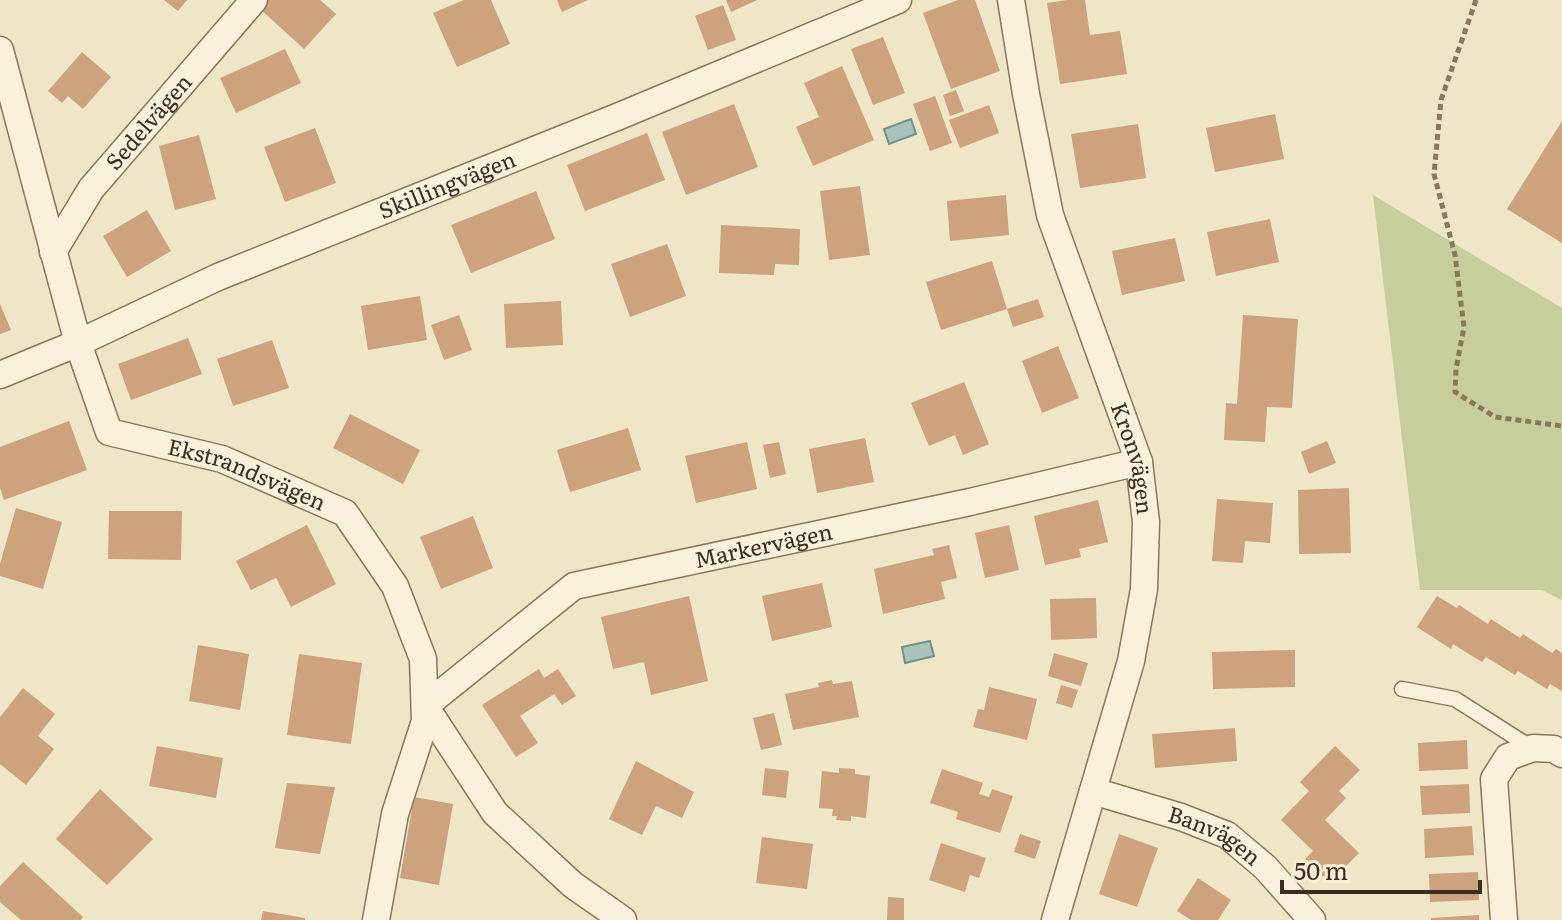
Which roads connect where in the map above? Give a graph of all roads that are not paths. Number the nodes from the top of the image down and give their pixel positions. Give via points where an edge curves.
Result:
1 (254, 0) edge
2 (898, 0) edge
3 (1011, 0) edge
4 (0, 50) edge
5 (53, 252) junction
6 (78, 343) junction
7 (0, 375) edge
8 (1139, 462) junction
9 (1402, 689) dead end
10 (425, 706) junction
11 (1533, 748) junction
12 (1562, 754) edge
13 (1093, 791) junction
14 (376, 920) edge
15 (623, 920) edge
16 (1055, 920) edge
17 (1312, 920) edge
18 (1504, 920) edge

1 - 5 street, Sedelvägen via 91,189
2 - 6 street, Skillingvägen via 218,277
3 - 8 street, Kronvägen via 1050,215
4 - 5 street, Ekstrandsvägen
5 - 6 street, Ekstrandsvägen
6 - 7 street, Skillingvägen
6 - 10 street, Ekstrandsvägen via 109,432 222,459 345,513 395,586 423,659
8 - 10 street, Markervägen via 574,586
8 - 13 street, Kronvägen via 1146,522 1144,589 1131,661
9 - 11 lane via 1455,699
10 - 14 street, Ekstrandsvägen via 425,721 395,814
10 - 15 street via 495,813 573,885
11 - 12 street
11 - 18 street via 1508,757 1494,779
13 - 16 street, Kronvägen
13 - 17 street, Banvägen via 1227,835 1265,867

